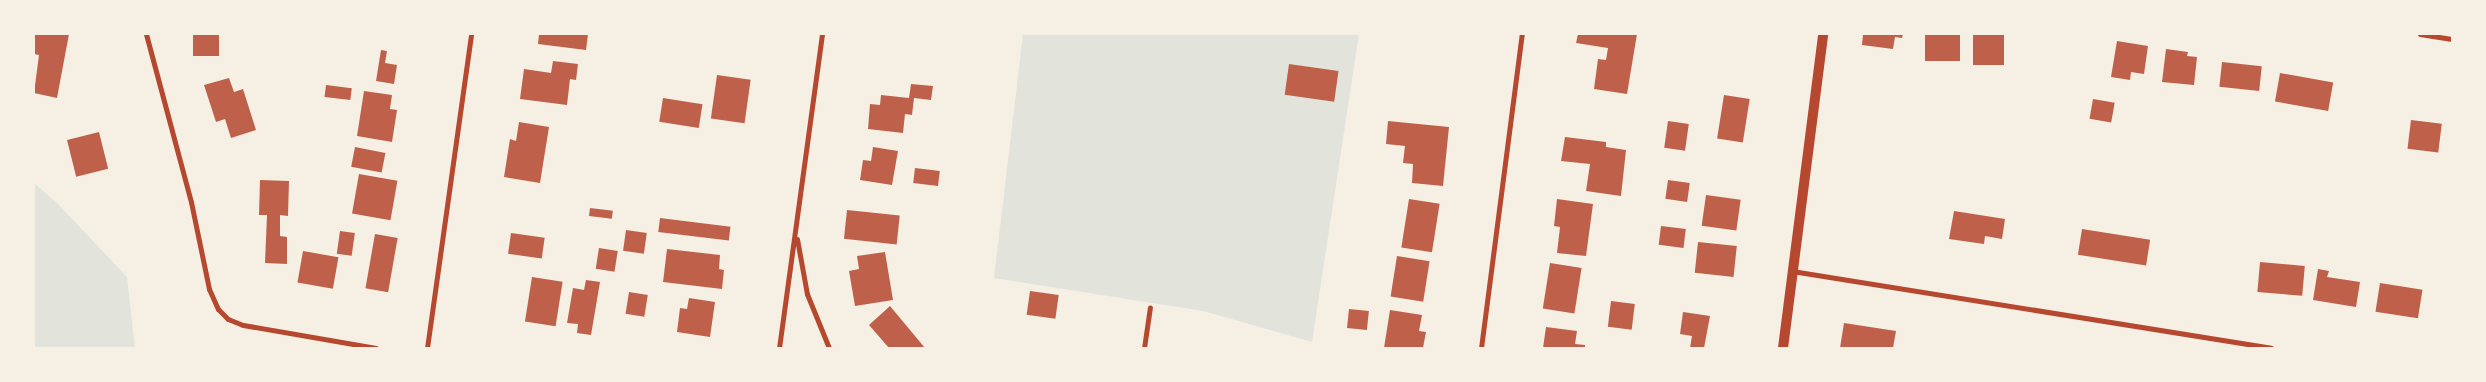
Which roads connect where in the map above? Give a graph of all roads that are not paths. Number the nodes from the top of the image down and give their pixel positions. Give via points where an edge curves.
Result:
1 (146, 34) edge
2 (471, 34) edge
3 (822, 34) edge
4 (1522, 34) edge
5 (1823, 34) edge
6 (2420, 34) edge
7 (2452, 39) edge
8 (798, 218) junction
9 (1792, 271) junction
10 (1150, 307) dead end
11 (376, 348) edge
12 (427, 348) edge
13 (778, 348) edge
14 (829, 348) edge
15 (1144, 348) edge
16 (1481, 348) edge
17 (1783, 348) edge
18 (2271, 348) edge

1 - 11 street via 191,202 209,289 218,309 228,319 244,325
2 - 12 street
3 - 8 street
4 - 16 street
5 - 9 main road
6 - 7 street
8 - 13 street
8 - 14 street via 797,242 804,284
9 - 17 main road
9 - 18 street
10 - 15 street

